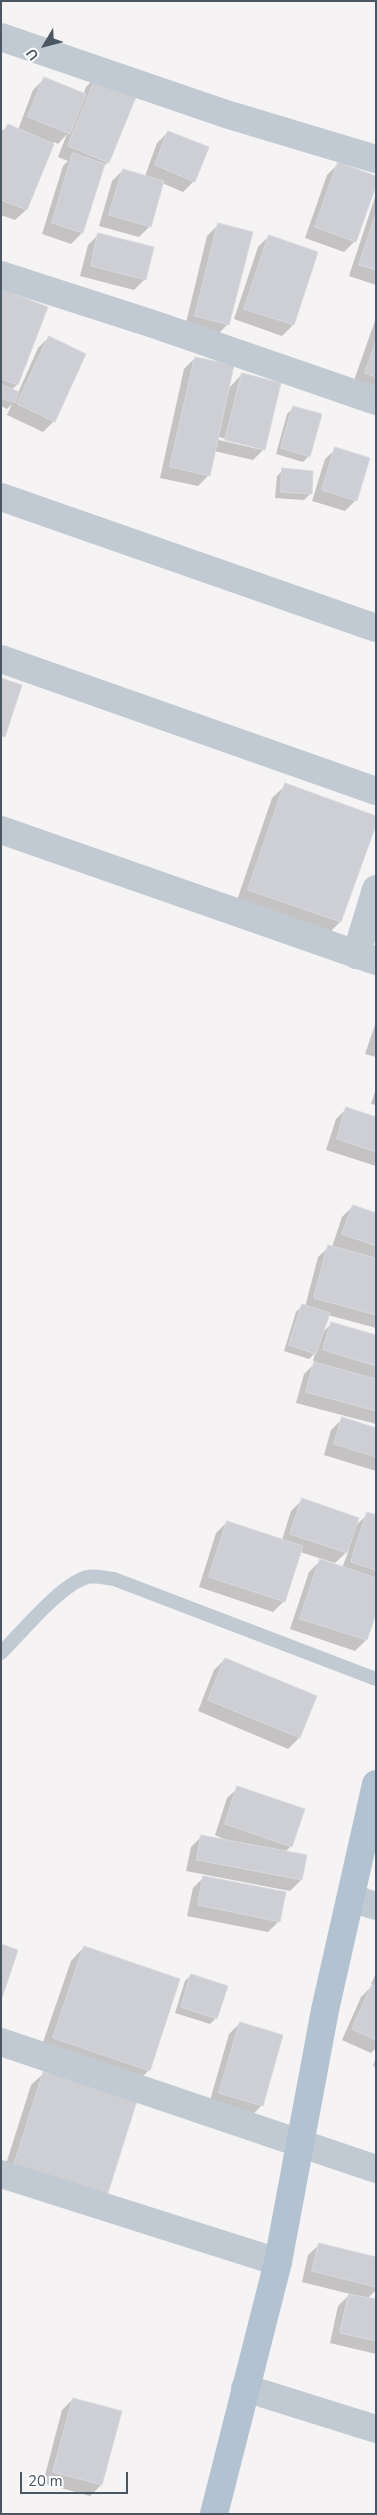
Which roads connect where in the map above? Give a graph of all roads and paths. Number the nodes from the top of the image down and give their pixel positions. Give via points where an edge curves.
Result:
1 (1, 37) edge
2 (376, 158) edge
3 (1, 275) edge
4 (376, 401) edge
5 (1, 497) edge
6 (376, 628) edge
7 (1, 659) edge
8 (376, 791) edge
9 (1, 830) edge
10 (376, 889) edge
11 (366, 958) edge
12 (1, 1653) edge
13 (376, 1680) edge
14 (376, 1784) edge
15 (363, 1902) edge
16 (1, 2042) edge
17 (301, 2144) junction
18 (376, 2169) edge
19 (1, 2174) edge
20 (278, 2262) junction
21 (245, 2388) junction
22 (376, 2429) edge
23 (214, 2514) edge

1 - 2 street via 226,114
3 - 4 street
5 - 6 street
7 - 8 street
9 - 11 street
10 - 11 street
12 - 13 lane via 67,1586 89,1577 101,1577
14 - 15 main road
15 - 17 main road via 325,2010
16 - 17 street
17 - 18 street
17 - 20 main road
19 - 20 street
20 - 21 main road
21 - 22 street
21 - 23 main road

